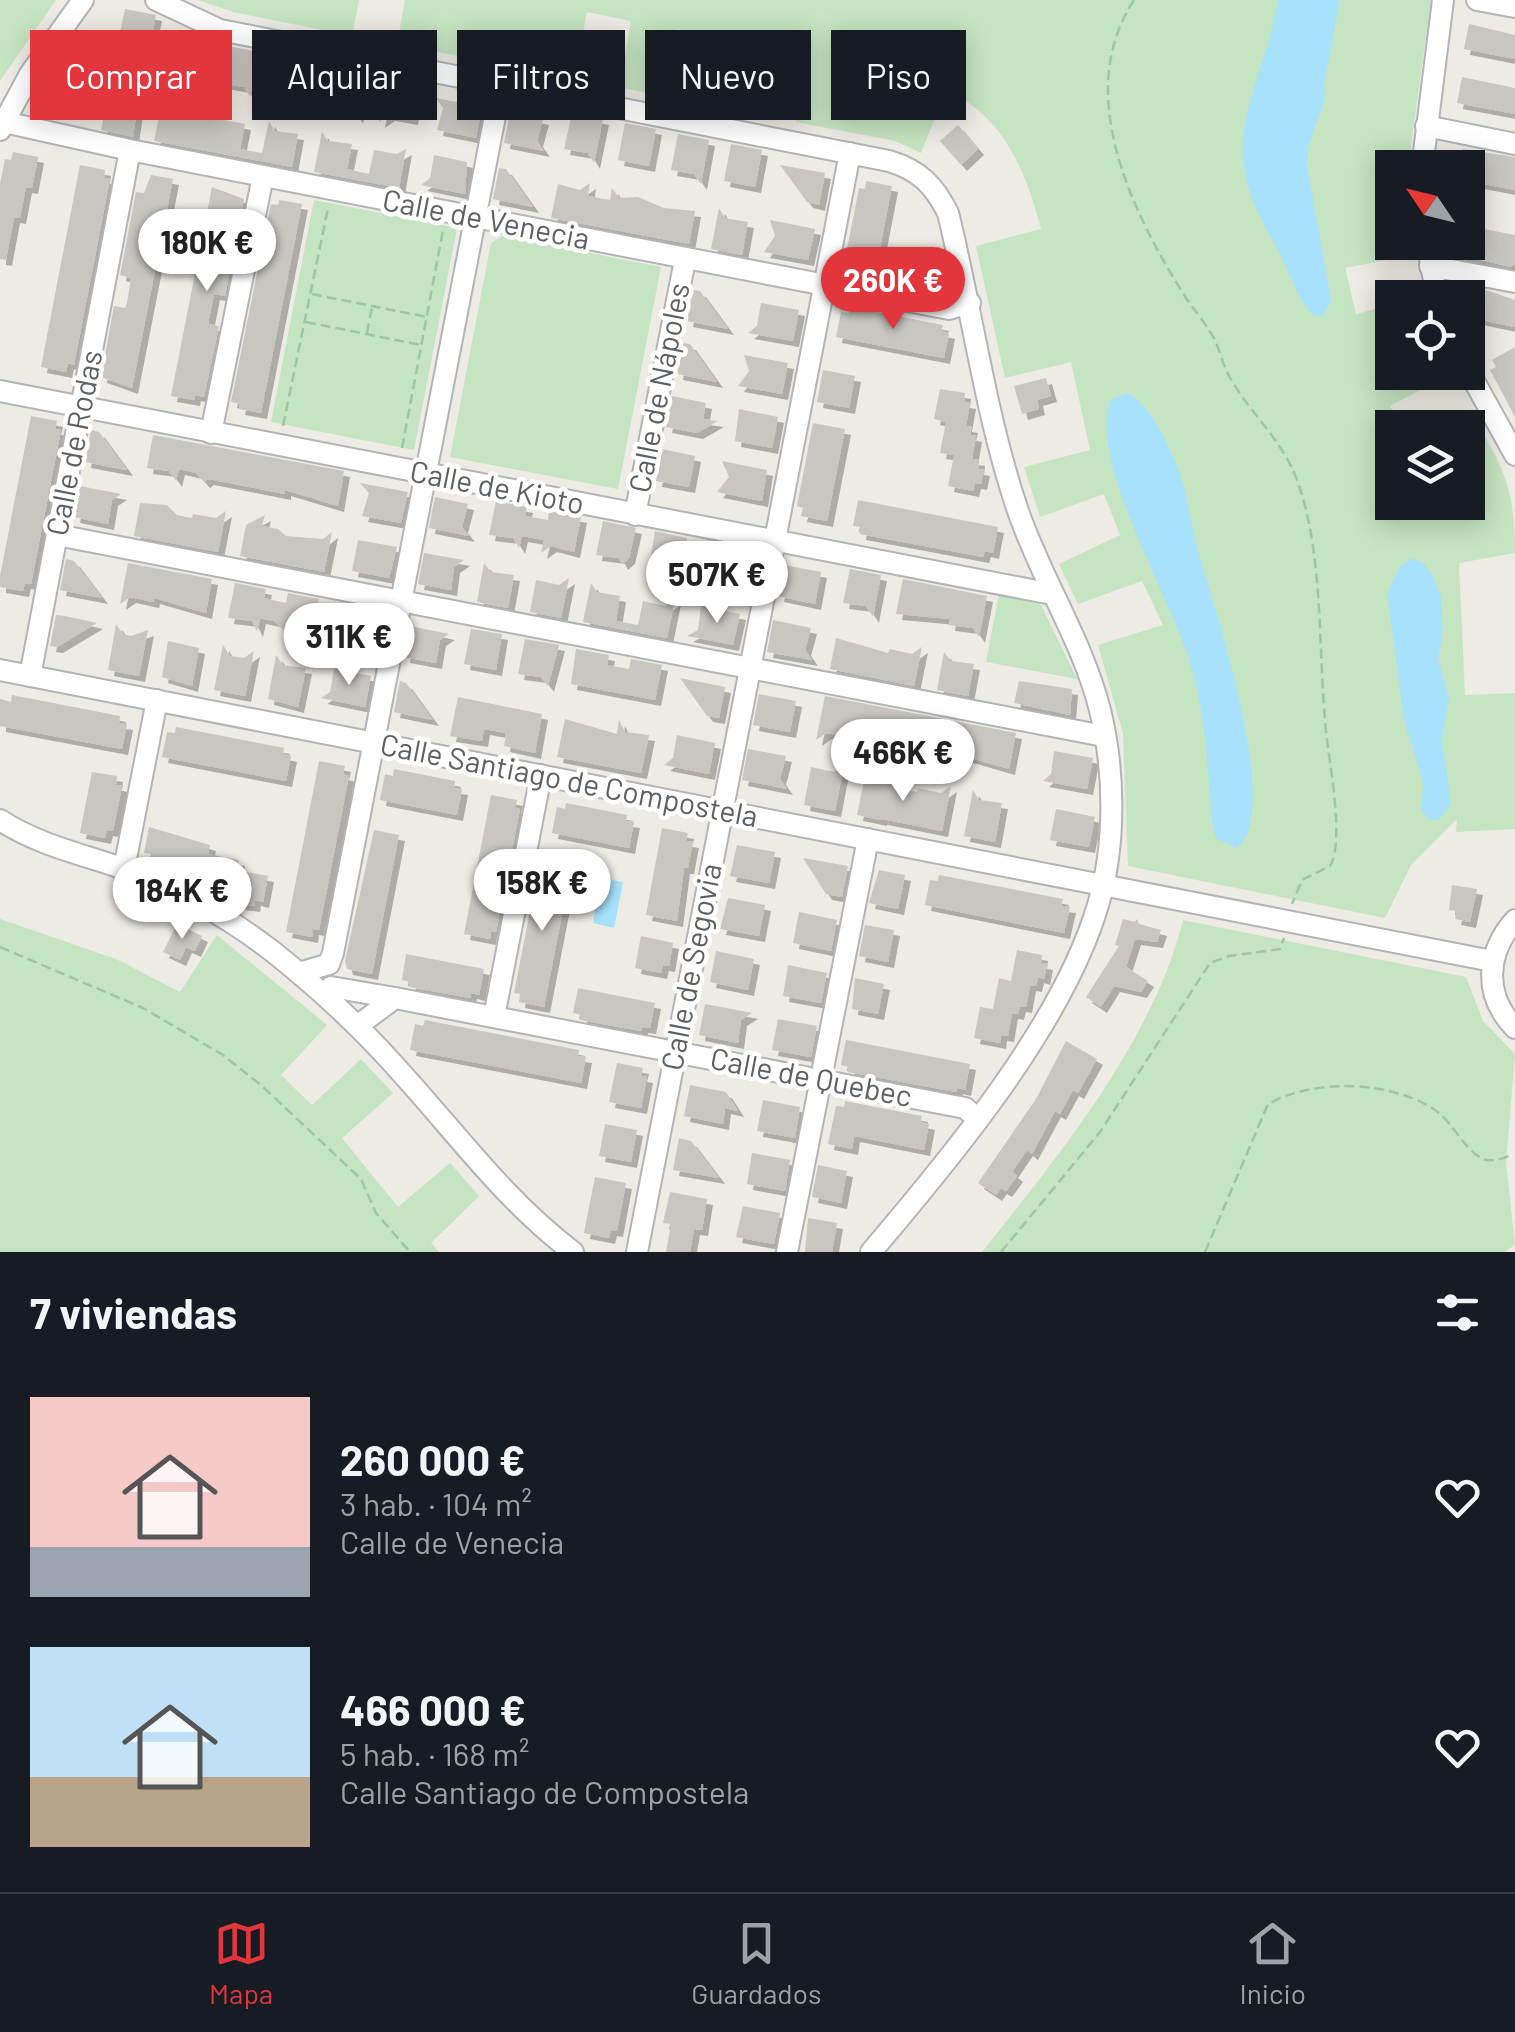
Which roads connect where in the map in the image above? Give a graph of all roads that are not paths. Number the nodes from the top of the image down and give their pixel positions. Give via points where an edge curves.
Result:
1 (83, 0) edge
2 (156, 0) edge
3 (1443, 0) edge
4 (1477, 0) edge
5 (1515, 7) edge
6 (457, 77) edge
7 (625, 109) edge
8 (495, 120) edge
9 (2, 126) edge
10 (1426, 126) junction
11 (1515, 144) edge
12 (130, 150) junction
13 (1424, 150) edge
14 (850, 152) junction
15 (263, 176) junction
16 (476, 218) junction
17 (685, 260) junction
18 (1429, 260) edge
19 (1430, 266) junction
20 (1433, 280) edge
21 (1515, 282) edge
22 (823, 286) junction
23 (970, 303) junction
24 (1479, 390) edge
25 (0, 391) edge
26 (80, 407) junction
27 (210, 433) junction
28 (1515, 455) edge
29 (426, 473) junction
30 (634, 515) junction
31 (57, 535) junction
32 (775, 541) junction
33 (1052, 594) junction
34 (400, 604) junction
35 (0, 670) edge
36 (749, 671) junction
37 (30, 676) junction
38 (157, 700) junction
39 (1104, 736) junction
40 (373, 743) junction
41 (541, 775) junction
42 (722, 810) junction
43 (0, 820) edge
44 (868, 839) junction
45 (124, 869) junction
46 (1103, 886) junction
47 (1515, 920) edge
48 (1492, 961) junction
49 (329, 964) junction
50 (299, 973) junction
51 (331, 994) junction
52 (395, 998) junction
53 (494, 1016) junction
54 (357, 1026) junction
55 (1515, 1028) edge
56 (676, 1052) junction
57 (821, 1079) junction
58 (977, 1118) junction
59 (574, 1252) edge
60 (637, 1252) edge
61 (787, 1252) edge
62 (871, 1252) edge

1 - 9 street
2 - 6 street via 220,30
3 - 10 street
4 - 5 street
7 - 14 street
8 - 16 street
9 - 12 street, Calle de Venecia
10 - 11 street
10 - 13 street
12 - 15 street, Calle de Venecia
12 - 26 street, Calle de Rodas
14 - 22 street, Calle de Segovia
14 - 23 street via 906,166 934,187 948,213
15 - 16 street, Calle de Venecia
15 - 27 street
16 - 17 street, Calle de Venecia
16 - 29 street
17 - 22 street, Calle de Venecia
17 - 30 street, Calle de Nápoles
18 - 19 street
19 - 20 street
19 - 21 street
22 - 23 street, Calle de Venecia via 948,308
22 - 32 street, Calle de Segovia
23 - 33 street via 1010,487
24 - 28 street
25 - 26 street, Calle de Kioto
26 - 27 street, Calle de Kioto
26 - 31 street, Calle de Rodas
27 - 29 street, Calle de Kioto
29 - 30 street, Calle de Kioto
29 - 34 street
30 - 32 street, Calle de Kioto
31 - 34 street
31 - 37 street, Calle de Rodas
32 - 33 street, Calle de Kioto
32 - 36 street, Calle de Segovia
33 - 39 street via 1094,689
34 - 36 street
34 - 40 street
35 - 37 street, Calle Santiago de Compostela
36 - 39 street
36 - 42 street, Calle de Segovia
37 - 38 street, Calle Santiago de Compostela
38 - 40 street, Calle Santiago de Compostela
38 - 45 street
39 - 46 street via 1110,802
40 - 41 street, Calle Santiago de Compostela
40 - 49 street
41 - 42 street, Calle Santiago de Compostela
41 - 53 street
42 - 44 street, Calle Santiago de Compostela
42 - 56 street, Calle de Segovia
43 - 45 street via 65,852
44 - 46 street, Calle Santiago de Compostela
44 - 57 street
45 - 50 street via 209,908
46 - 48 street, Calle Santiago de Compostela
46 - 58 street via 1062,989
47 - 48 street
48 - 55 street via 1498,1006
49 - 50 street
49 - 51 street
50 - 51 street
51 - 52 street, Calle de Quebec
51 - 54 street
52 - 53 street, Calle de Quebec
52 - 54 street
53 - 56 street, Calle de Quebec
54 - 59 street via 489,1177
56 - 57 street, Calle de Quebec
56 - 60 street, Calle de Segovia
57 - 58 street, Calle de Quebec via 965,1108
57 - 61 street
58 - 62 street

